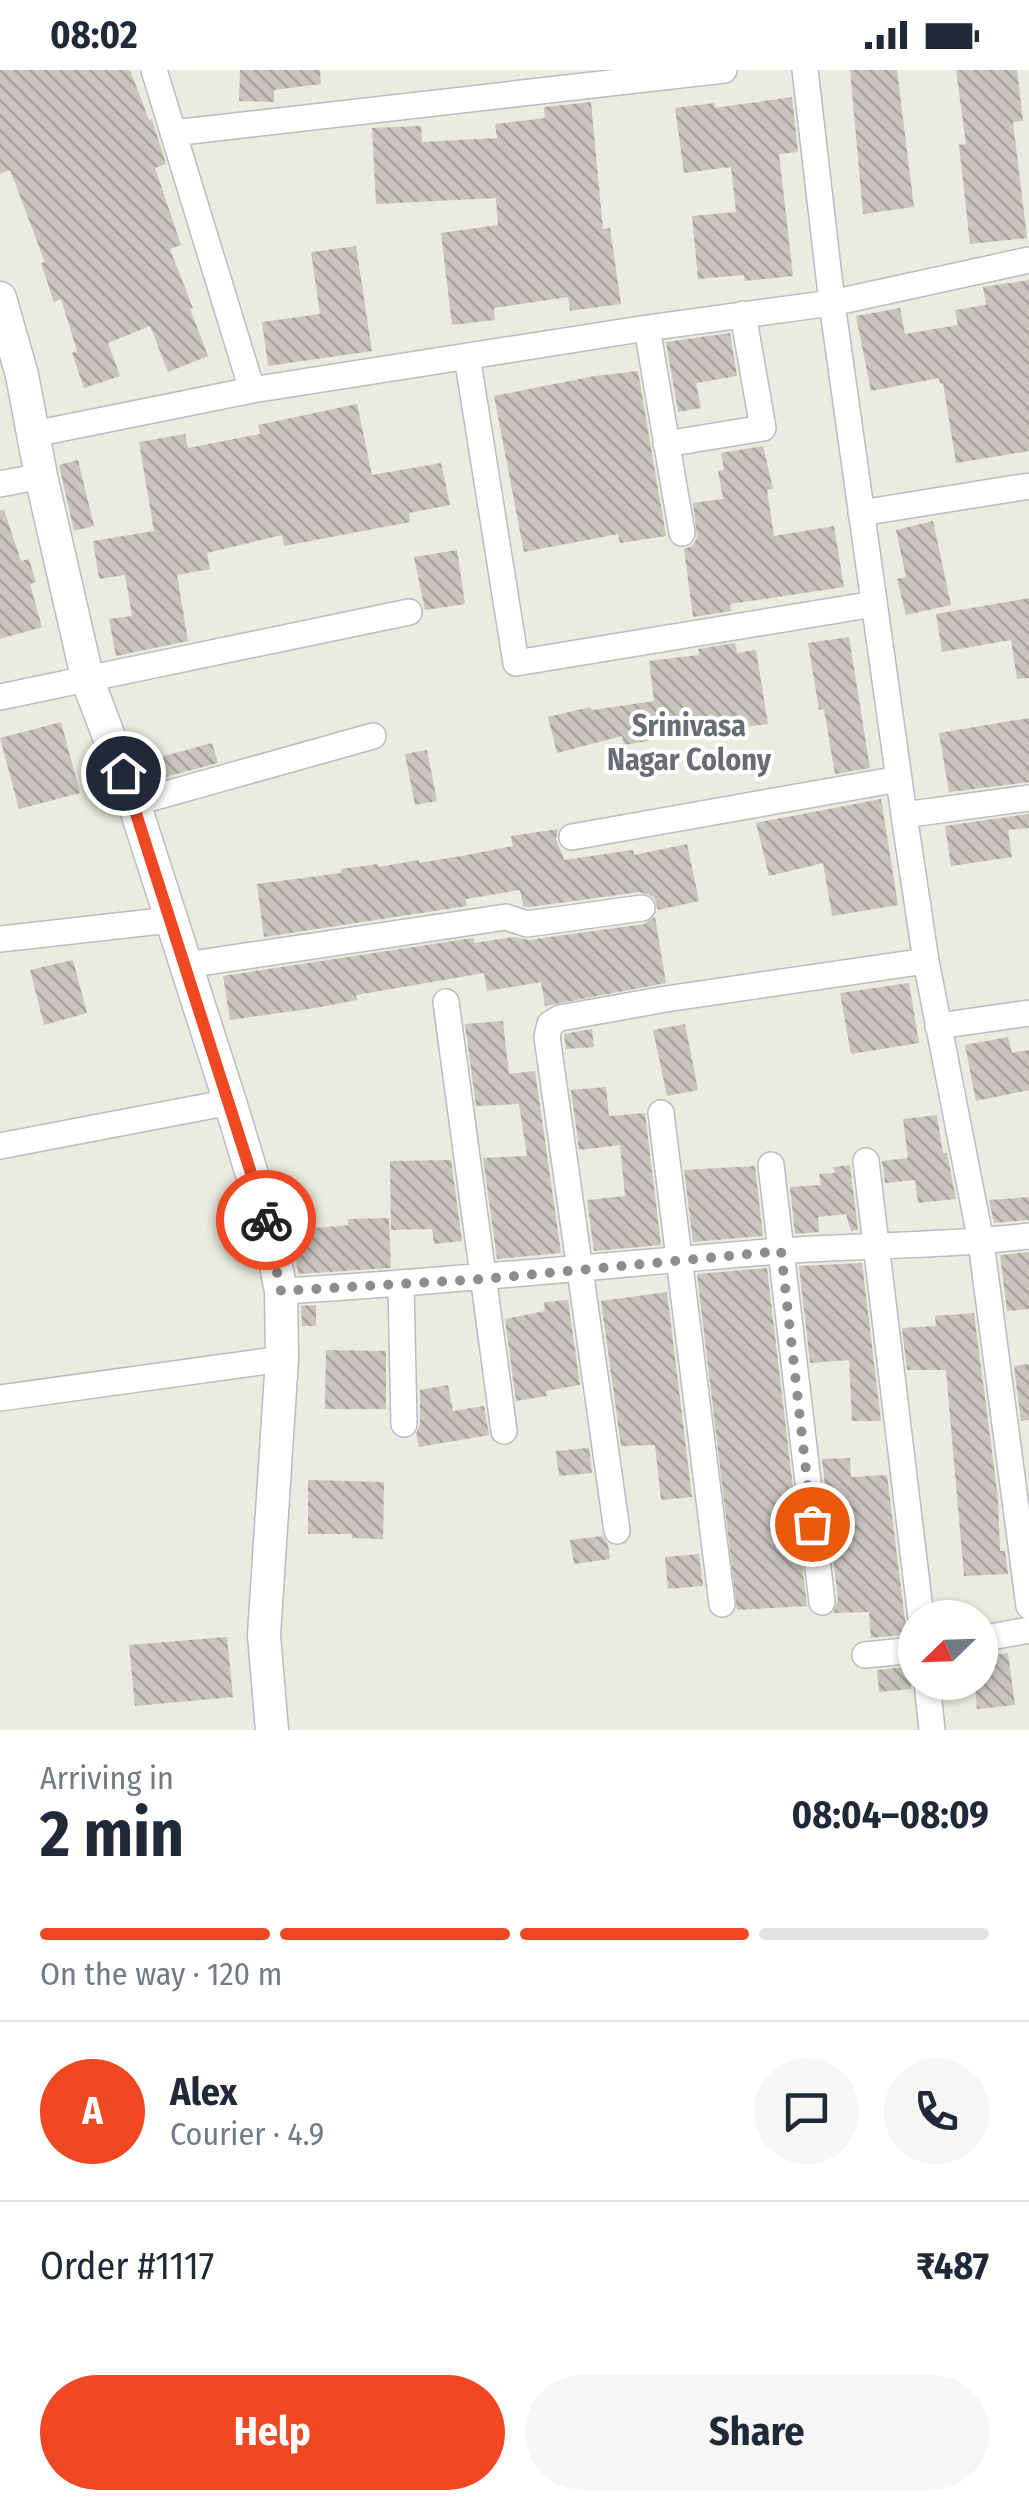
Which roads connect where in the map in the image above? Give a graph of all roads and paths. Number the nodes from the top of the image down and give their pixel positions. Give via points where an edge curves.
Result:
1 (154, 70) edge
2 (724, 70) edge
3 (804, 70) edge
4 (173, 133) junction
5 (1029, 260) edge
6 (0, 298) edge
7 (832, 303) junction
8 (742, 314) junction
9 (647, 328) junction
10 (467, 356) junction
11 (11, 376) edge
12 (252, 390) junction
13 (34, 434) junction
14 (666, 444) junction
15 (41, 476) junction
16 (0, 484) edge
17 (1029, 486) edge
18 (862, 513) junction
19 (682, 533) dead end
20 (874, 604) junction
21 (408, 612) dead end
22 (88, 681) junction
23 (0, 697) edge
24 (373, 736) dead end
25 (899, 779) junction
26 (1029, 798) edge
27 (134, 803) junction
28 (904, 815) junction
29 (572, 837) dead end
30 (642, 908) dead end
31 (170, 920) junction
32 (0, 940) edge
33 (926, 960) junction
34 (186, 965) junction
35 (446, 1002) dead end
36 (1029, 1012) edge
37 (938, 1026) junction
38 (230, 1102) junction
39 (662, 1113) dead end
40 (0, 1146) edge
41 (866, 1161) dead end
42 (771, 1165) dead end
43 (1029, 1236) edge
44 (981, 1242) junction
45 (876, 1247) junction
46 (781, 1251) junction
47 (680, 1262) junction
48 (578, 1271) junction
49 (484, 1279) junction
50 (401, 1285) junction
51 (281, 1291) junction
52 (282, 1359) junction
53 (0, 1398) edge
54 (404, 1424) dead end
55 (504, 1432) dead end
56 (617, 1532) dead end
57 (919, 1600) edge
58 (822, 1602) dead end
59 (722, 1604) dead end
60 (1029, 1606) edge
61 (1029, 1630) edge
62 (998, 1636) edge
63 (898, 1652) edge
64 (865, 1655) dead end
65 (930, 1700) edge
66 (272, 1730) edge
67 (932, 1730) edge

1 - 4 street
2 - 4 street
3 - 7 street
4 - 12 street
5 - 7 street
6 - 11 street
7 - 8 street
7 - 18 street
8 - 9 street
8 - 14 street via 763,428
9 - 10 street
9 - 14 street
10 - 12 street
10 - 20 street via 516,663
11 - 13 street
12 - 13 street
13 - 15 street
14 - 19 street
15 - 16 street
15 - 22 street
17 - 18 street
18 - 20 street
20 - 25 street
21 - 22 street
22 - 23 street
22 - 27 street
24 - 27 street
25 - 28 street
25 - 29 street
26 - 28 street
27 - 31 street
28 - 33 street
30 - 34 street via 527,924 506,917
31 - 32 street
31 - 34 street
33 - 37 street
33 - 48 street via 666,999 550,1024
34 - 38 street
35 - 49 street
36 - 37 street
37 - 44 street
38 - 40 street
38 - 51 street
39 - 47 street
41 - 45 street
42 - 46 street
43 - 44 street
44 - 45 street
44 - 60 street
45 - 46 street
45 - 57 street
46 - 47 street
46 - 58 street
47 - 48 street
47 - 59 street
48 - 49 street
48 - 56 street
49 - 50 street
49 - 55 street
50 - 51 street
50 - 54 street
51 - 52 street
52 - 53 street
52 - 66 street via 264,1635
61 - 62 street
63 - 64 street
65 - 67 street

